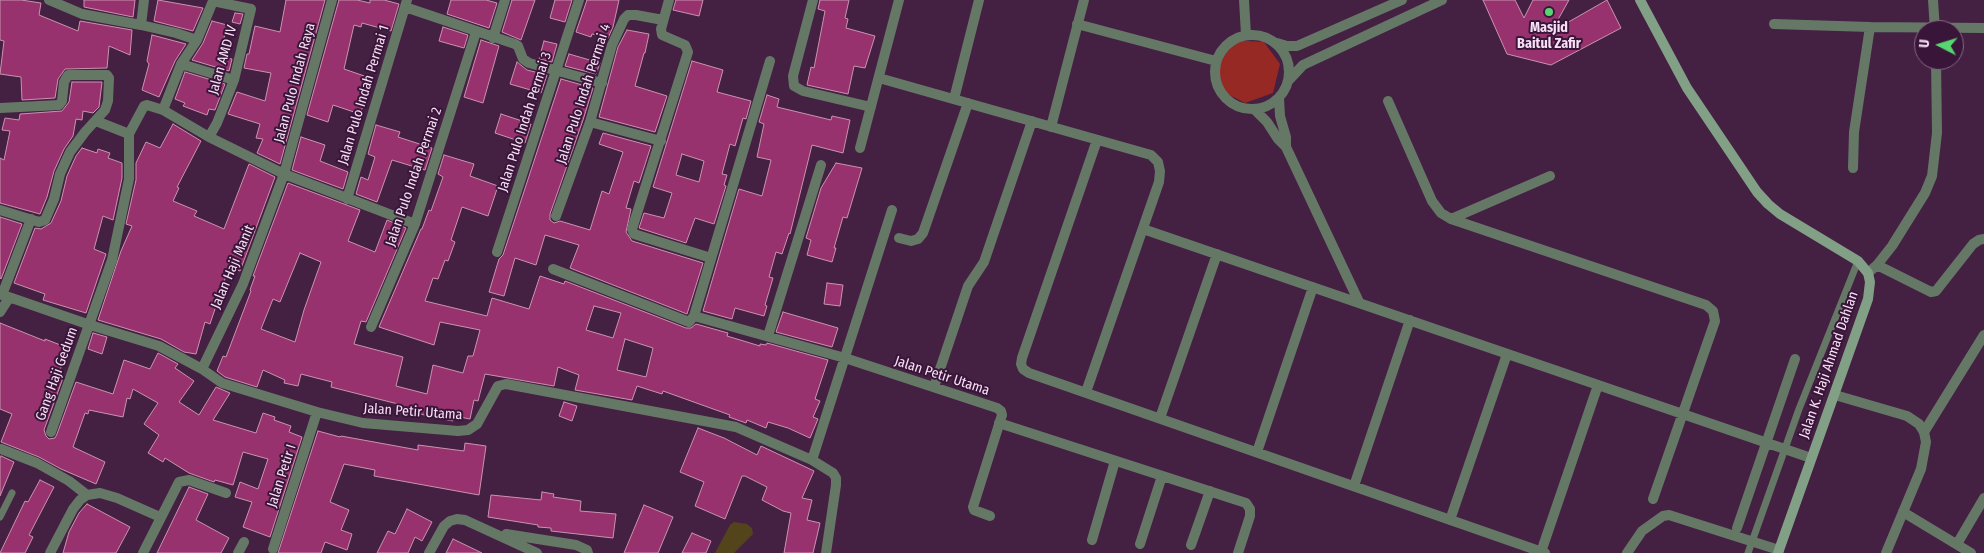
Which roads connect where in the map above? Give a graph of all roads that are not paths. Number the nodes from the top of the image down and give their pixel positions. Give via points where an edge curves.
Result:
1 (49, 0) edge
2 (144, 0) edge
3 (332, 0) edge
4 (505, 0) edge
5 (579, 0) edge
6 (668, 0) edge
7 (813, 0) edge
8 (899, 0) edge
9 (979, 0) edge
10 (1084, 0) edge
11 (1244, 0) edge
12 (1402, 0) edge
13 (1442, 0) edge
14 (1640, 0) edge
15 (1933, 0) edge
16 (209, 1) edge
17 (405, 2) edge
18 (252, 5) edge
19 (663, 20) junction
20 (1934, 20) edge
21 (1077, 24) junction
22 (1774, 24) dead end
23 (141, 25) junction
24 (1870, 28) junction
25 (1964, 28) edge
26 (1984, 28) edge
27 (1914, 29) edge
28 (476, 32) junction
29 (1246, 34) junction
30 (1319, 36) junction
31 (493, 38) junction
32 (197, 40) junction
33 (1277, 43) junction
34 (1326, 53) junction
35 (770, 61) dead end
36 (1216, 61) junction
37 (181, 64) junction
38 (1936, 70) edge
39 (557, 71) junction
40 (879, 78) junction
41 (234, 80) junction
42 (1289, 80) junction
43 (602, 84) junction
44 (1279, 98) junction
45 (954, 99) junction
46 (1388, 101) dead end
47 (968, 103) junction
48 (871, 107) junction
49 (0, 108) edge
50 (162, 110) junction
51 (1254, 110) junction
52 (96, 121) junction
53 (1032, 121) junction
54 (590, 122) junction
55 (1051, 127) junction
56 (129, 134) junction
57 (209, 137) junction
58 (1097, 140) junction
59 (661, 141) junction
60 (1286, 147) junction
61 (860, 148) dead end
62 (821, 165) dead end
63 (1853, 168) dead end
64 (284, 174) junction
65 (1550, 176) dead end
66 (347, 199) junction
67 (0, 210) edge
68 (892, 210) dead end
69 (556, 216) dead end
70 (1450, 219) junction
71 (31, 220) junction
72 (415, 224) junction
73 (1143, 229) junction
74 (899, 238) dead end
75 (1984, 239) edge
76 (497, 252) dead end
77 (1217, 254) junction
78 (711, 258) junction
79 (1857, 265) junction
80 (1877, 265) junction
81 (553, 269) dead end
82 (1868, 273) junction
83 (1313, 287) junction
84 (4, 296) edge
85 (1359, 302) junction
86 (0, 312) edge
87 (694, 316) junction
88 (1410, 320) junction
89 (90, 325) junction
90 (371, 327) dead end
91 (1984, 335) edge
92 (768, 336) junction
93 (1507, 354) junction
94 (845, 358) junction
95 (1795, 359) dead end
96 (202, 368) junction
97 (1598, 385) junction
98 (934, 387) junction
99 (1086, 392) junction
100 (1835, 394) junction
101 (317, 412) junction
102 (1683, 414) junction
103 (1160, 418) junction
104 (999, 423) junction
105 (50, 432) dead end
106 (1924, 432) junction
107 (1767, 443) junction
108 (1, 449) edge
109 (1257, 452) junction
110 (1799, 453) junction
111 (812, 460) junction
112 (1115, 461) junction
113 (1162, 476) junction
114 (1354, 486) junction
115 (1210, 491) junction
116 (12, 493) dead end
117 (226, 493) dead end
118 (87, 495) junction
119 (1984, 498) edge
120 (1652, 499) dead end
121 (1903, 512) junction
122 (990, 516) dead end
123 (0, 517) edge
124 (160, 517) junction
125 (1450, 520) junction
126 (1737, 528) dead end
127 (496, 533) junction
128 (1092, 540) dead end
129 (244, 542) dead end
130 (1757, 542) junction
131 (1140, 544) dead end
132 (1957, 544) junction
133 (1191, 545) dead end
134 (273, 549) dead end
135 (1777, 550) edge
136 (531, 552) edge
137 (1543, 552) edge
138 (50, 553) edge
139 (143, 553) edge
140 (238, 553) edge
141 (429, 553) edge
142 (588, 553) edge
143 (826, 553) edge
144 (1238, 553) edge
145 (1627, 553) edge
146 (1748, 553) edge
147 (1886, 553) edge
148 (1971, 553) edge

1 - 23 street via 82,14
2 - 23 street
3 - 64 street, Jalan Pulo Indah Raya
4 - 31 street
5 - 39 street, Jalan Pulo Indah Permai 3
6 - 19 street
7 - 48 street via 793,76 794,86
8 - 40 street
9 - 45 street
10 - 21 street
11 - 29 street
12 - 30 street
13 - 34 street
14 - 79 main road via 1687,88 1757,192 1780,214
15 - 20 street
16 - 18 street, Jalan AMD IV
16 - 32 street, Jalan AMD IV
17 - 28 street
17 - 66 street, Jalan Pulo Indah Permai 1
18 - 41 street, Jalan AMD IV
19 - 43 street, Jalan Pulo Indah Permai 4 via 636,15 628,15 624,19 612,45
19 - 59 street via 662,35 685,45 688,52
21 - 36 street
21 - 55 street
22 - 24 street
23 - 32 street
24 - 27 street
24 - 63 street via 1854,132
25 - 26 street
28 - 31 street
28 - 72 street, Jalan Pulo Indah Permai 2
29 - 33 street via 1262,36
29 - 36 street via 1230,41
30 - 33 street via 1297,46
30 - 34 street
31 - 39 street via 518,46 526,61
32 - 37 street, Jalan AMD IV
33 - 42 street via 1288,60
34 - 42 street via 1303,65
35 - 78 street
36 - 51 street via 1216,79 1223,95 1237,106
37 - 41 street
37 - 50 street, Jalan AMD IV
38 - 80 street via 1937,133 1932,176 1916,209
39 - 43 street
39 - 76 street, Jalan Pulo Indah Permai 3
40 - 45 street
40 - 48 street
41 - 57 street, Jalan AMD IV
42 - 44 street
43 - 54 street, Jalan Pulo Indah Permai 4
44 - 51 street
44 - 60 street
45 - 47 street
46 - 70 street via 1432,201
47 - 53 street
47 - 74 street via 923,232 918,239 911,241
48 - 61 street
49 - 52 street via 59,104 68,75 107,75 108,101
50 - 56 street via 145,105
50 - 57 street
51 - 60 street
52 - 56 street
52 - 71 street via 70,152 46,218 42,222
53 - 55 street
53 - 98 street via 984,262 968,286
54 - 59 street
54 - 69 street, Jalan Pulo Indah Permai 4
55 - 58 street
56 - 89 street, Gang Haji Gedum via 129,179 124,209 112,260
57 - 64 street
58 - 73 street via 1151,155 1158,162 1159,182
58 - 99 street via 1021,364 1029,373
59 - 78 street via 633,224 634,234
60 - 85 street
62 - 92 street
64 - 66 street
64 - 96 street, Jalan Haji Manit via 242,284
65 - 70 street
66 - 72 street
67 - 71 street
68 - 94 street
70 - 102 street via 1706,305 1713,311 1715,321
71 - 84 street
72 - 90 street, Jalan Pulo Indah Permai 2
73 - 77 street
73 - 99 street
75 - 80 street via 1973,244 1936,291 1931,292
77 - 83 street
77 - 103 street
78 - 87 street
79 - 82 main road
79 - 110 lane
80 - 82 street
81 - 87 street, Jalan Petir Utama via 689,322
82 - 100 main road, Jalan K. Haji Ahmad Dahlan via 1868,299
83 - 85 street
83 - 109 street
84 - 86 street
84 - 89 street, Jalan Petir Utama
85 - 88 street
87 - 92 street, Jalan Petir Utama
88 - 93 street
88 - 114 street
89 - 96 street, Jalan Petir Utama via 159,346
89 - 105 street, Gang Haji Gedum
91 - 106 street
92 - 94 street, Jalan Petir Utama
93 - 97 street
93 - 125 street
94 - 98 street, Jalan Petir Utama
94 - 111 street
95 - 107 street
96 - 101 street, Jalan Petir Utama via 222,383
97 - 102 street
97 - 137 street
98 - 104 street, Jalan Petir Utama via 997,408 1002,415
99 - 103 street
100 - 106 street via 1907,416
100 - 110 main road, Jalan K. Haji Ahmad Dahlan
101 - 111 street, Jalan Petir Utama via 363,423 468,430 477,424 498,386 506,384 716,422 736,427
101 - 134 street, Jalan Petir I
102 - 107 street
102 - 120 street
103 - 109 street
104 - 112 street
104 - 122 street via 973,507
106 - 121 street via 1924,456
107 - 110 street
107 - 126 street
108 - 118 street via 37,463
109 - 114 street
110 - 130 lane
110 - 135 main road, Jalan K. Haji Ahmad Dahlan
111 - 143 street, Jalan Petir Utama via 833,472 836,478
112 - 113 street
112 - 128 street
113 - 115 street
113 - 131 street
114 - 125 street
115 - 133 street
115 - 144 street via 1246,503 1250,508
116 - 123 lane
117 - 124 street via 185,480 179,482
118 - 124 street via 100,493 117,498
118 - 138 street via 73,509
119 - 132 street
121 - 132 street
121 - 147 street
124 - 139 street
125 - 137 street
127 - 136 street
127 - 141 street via 465,520 450,521
127 - 142 street via 576,545
129 - 140 street
130 - 135 street
130 - 145 street via 1669,515 1642,531
130 - 146 lane
132 - 148 street

